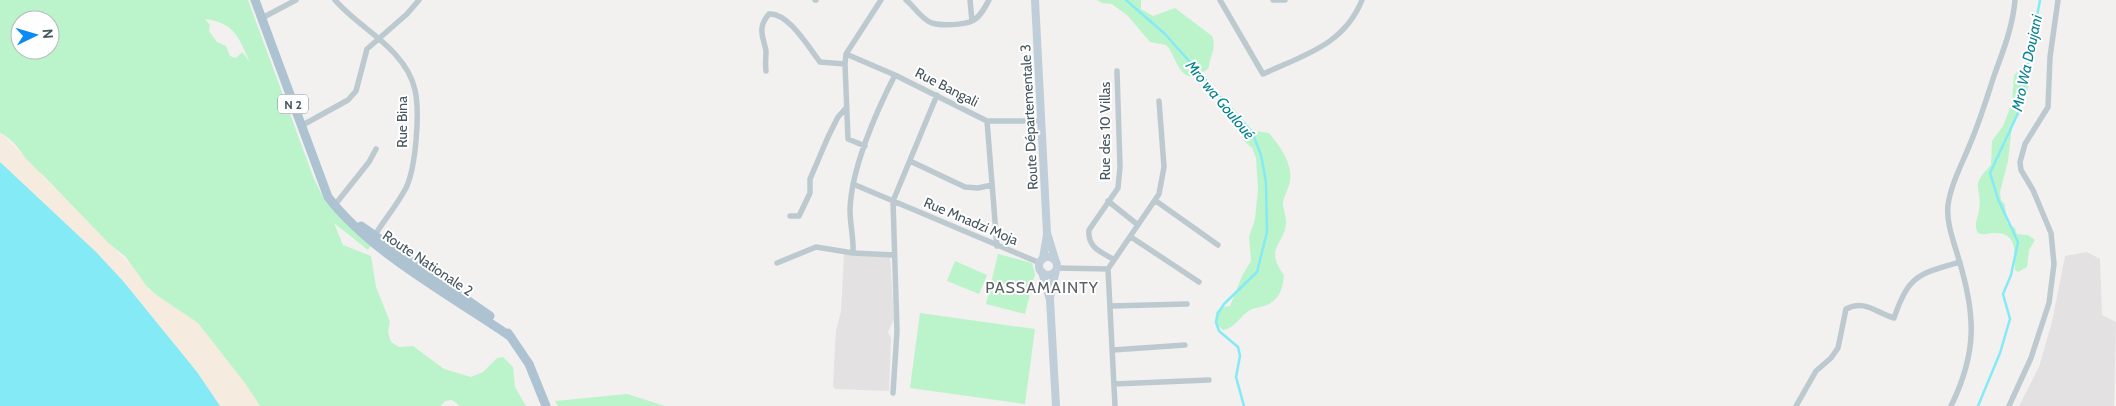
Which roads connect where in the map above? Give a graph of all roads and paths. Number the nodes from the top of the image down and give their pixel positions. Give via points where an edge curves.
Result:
1 (255, 0) edge
2 (296, 0) edge
3 (335, 0) edge
4 (419, 0) edge
5 (881, 0) edge
6 (906, 0) edge
7 (970, 0) edge
8 (989, 0) edge
9 (1034, 0) edge
10 (1220, 0) edge
11 (1273, 0) edge
12 (1285, 0) edge
13 (1362, 0) edge
14 (2015, 0) edge
15 (2058, 0) edge
16 (912, 3) edge
17 (262, 18) junction
18 (972, 21) junction
19 (378, 38) junction
20 (846, 54) junction
21 (845, 64) junction
22 (766, 71) dead end
23 (1117, 71) dead end
24 (895, 75) junction
25 (937, 95) junction
26 (1159, 101) dead end
27 (846, 108) junction
28 (987, 121) junction
29 (1042, 121) junction
30 (301, 126) junction
31 (865, 146) junction
32 (376, 148) dead end
33 (910, 161) junction
34 (853, 184) junction
35 (992, 185) junction
36 (893, 201) junction
37 (1108, 201) junction
38 (1156, 201) junction
39 (335, 206) junction
40 (790, 216) dead end
41 (1138, 226) junction
42 (1047, 234) junction
43 (375, 235) junction
44 (1131, 237) junction
45 (1218, 245) dead end
46 (997, 246) junction
47 (853, 253) junction
48 (894, 255) junction
49 (1054, 259) junction
50 (1114, 259) junction
51 (1041, 261) junction
52 (1960, 262) junction
53 (777, 263) dead end
54 (403, 264) junction
55 (1056, 269) junction
56 (1108, 269) junction
57 (1042, 272) junction
58 (431, 274) junction
59 (1199, 282) dead end
60 (1050, 300) junction
61 (1187, 304) dead end
62 (1110, 306) junction
63 (512, 337) junction
64 (1185, 345) dead end
65 (1113, 350) junction
66 (1209, 380) dead end
67 (1114, 384) junction
68 (893, 393) dead end
69 (546, 406) edge
70 (1056, 406) edge
71 (1116, 406) edge
72 (1796, 406) edge
73 (1950, 406) edge
74 (2009, 406) edge

1 - 17 main road, Route Nationale 2 / N 2
2 - 17 street
3 - 19 street, Rue Bina
4 - 19 street
5 - 20 street
6 - 16 street
7 - 18 street
8 - 18 street
9 - 29 main road, Route Départementale 3
10 - 13 street via 1264,74 1339,36 1354,19
11 - 12 street
14 - 52 street via 2011,28 1948,205 1948,222
15 - 74 street via 2050,57 2048,107 2025,144 2020,162 2051,233 2054,264 2049,302 2031,358
16 - 18 street via 921,16 932,23
17 - 30 main road, Route Nationale 2 / N 2
19 - 30 street via 367,49 356,91 348,100
19 - 43 street, Rue Bina via 406,67 411,78 415,90 416,136 407,186
20 - 21 street
20 - 24 street, Rue Bangali
21 - 22 street via 820,62 796,30 773,13 767,15 761,36 766,52
21 - 27 street
23 - 37 street, Rue des 10 Villas via 1120,167 1118,188
24 - 25 street, Rue Bangali
24 - 31 street via 878,108
25 - 28 street, Rue Bangali
25 - 33 street
26 - 38 street via 1164,167
27 - 31 street via 848,139
27 - 40 street via 828,137 799,216
28 - 29 street, Rue Bangali
28 - 35 street
29 - 42 main road, Route Départementale 3
30 - 39 main road, Route Nationale 2 / N 2 via 321,184
31 - 34 street
32 - 39 street
33 - 35 street via 965,187
33 - 36 street
34 - 36 street, Rue Mnadzi Moja
34 - 47 street via 850,211
35 - 46 street
36 - 46 street, Rue Mnadzi Moja
36 - 48 street
37 - 41 street
37 - 50 street, Rue des 10 Villas via 1088,238 1094,247
38 - 41 street
38 - 45 street
39 - 43 main road, Route Nationale 2 / N 2
39 - 54 main road, Route Nationale 2 / N 2 via 358,230
41 - 44 street
42 - 49 main road, Route Départementale 3
42 - 51 main road, Route Départementale 3
43 - 58 main road, Route Nationale 2 / N 2
44 - 50 street
44 - 59 street
46 - 51 street, Rue Mnadzi Moja
47 - 48 street
47 - 53 street via 816,248
48 - 68 street via 897,331
49 - 51 main road via 1049,257
49 - 55 main road
50 - 56 street
51 - 57 main road
52 - 72 street via 1923,272 1906,287 1894,318 1880,314 1866,304 1855,304 1846,309 1838,348 1816,372
52 - 73 street via 1972,308 1971,349 1967,370
54 - 58 main road, N 2
54 - 63 main road, Route Nationale 2 / N 2
55 - 56 street
55 - 57 main road via 1051,274
55 - 60 main road
56 - 62 street
57 - 60 main road
58 - 63 main road, Route Nationale 2 / N 2 via 502,325
60 - 70 main road
61 - 62 street
62 - 65 street
63 - 69 main road, Route Nationale 2 / N 2 via 529,364
64 - 65 street
65 - 67 street
66 - 67 street
67 - 71 street

